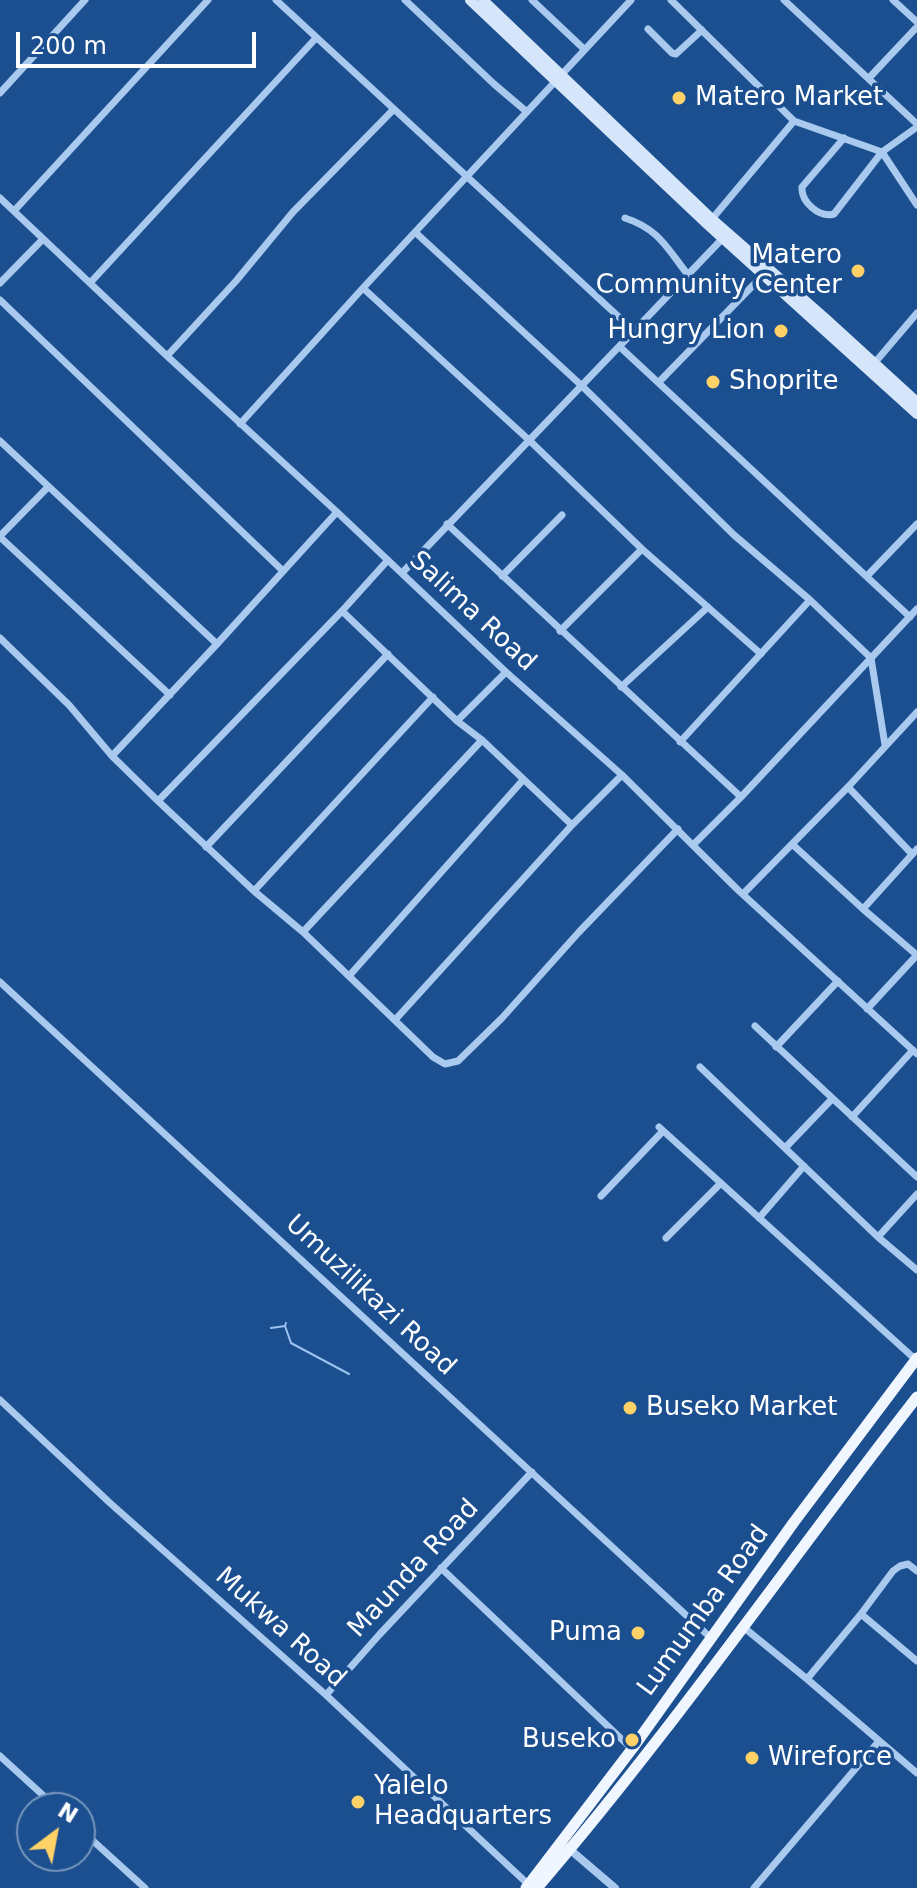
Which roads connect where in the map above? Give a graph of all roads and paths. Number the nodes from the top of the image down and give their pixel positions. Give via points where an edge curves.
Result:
1 (85, 0) edge
2 (208, 0) edge
3 (276, 0) edge
4 (405, 0) edge
5 (470, 0) edge
6 (483, 0) edge
7 (532, 0) edge
8 (631, 0) edge
9 (671, 0) edge
10 (784, 0) edge
11 (893, 0) edge
12 (917, 24) edge
13 (648, 29) dead end
14 (702, 30) junction
15 (316, 38) junction
16 (584, 49) junction
17 (558, 77) junction
18 (869, 78) junction
19 (0, 93) edge
20 (394, 109) junction
21 (527, 112) junction
22 (794, 121) junction
23 (917, 126) edge
24 (844, 138) junction
25 (882, 152) junction
26 (467, 177) junction
27 (0, 198) edge
28 (917, 205) edge
29 (14, 211) junction
30 (625, 218) dead end
31 (712, 219) junction
32 (415, 232) junction
33 (726, 235) junction
34 (43, 239) junction
35 (766, 272) junction
36 (688, 275) junction
37 (0, 283) edge
38 (90, 283) junction
39 (363, 288) junction
40 (0, 300) edge
41 (917, 313) edge
42 (634, 331) junction
43 (620, 347) junction
44 (167, 356) junction
45 (872, 367) junction
46 (659, 382) junction
47 (582, 386) junction
48 (917, 402) edge
49 (917, 414) edge
50 (240, 424) junction
51 (0, 441) edge
52 (530, 441) junction
53 (48, 487) junction
54 (337, 512) junction
55 (562, 515) dead end
56 (447, 524) junction
57 (917, 524) edge
58 (0, 537) edge
59 (642, 549) junction
60 (388, 560) junction
61 (282, 570) junction
62 (402, 573) junction
63 (502, 576) junction
64 (867, 576) junction
65 (810, 600) junction
66 (708, 607) junction
67 (917, 609) edge
68 (342, 611) junction
69 (910, 617) junction
70 (560, 631) junction
71 (0, 638) edge
72 (217, 644) junction
73 (388, 654) junction
74 (761, 654) junction
75 (871, 658) junction
76 (506, 672) junction
77 (621, 687) junction
78 (170, 695) junction
79 (433, 697) junction
80 (917, 712) edge
81 (457, 721) junction
82 (482, 740) junction
83 (680, 742) junction
84 (885, 745) junction
85 (112, 756) junction
86 (622, 775) junction
87 (523, 780) junction
88 (848, 787) junction
89 (741, 797) junction
90 (158, 801) junction
91 (572, 825) junction
92 (678, 829) junction
93 (792, 844) junction
94 (693, 845) junction
95 (206, 847) junction
96 (914, 852) edge
97 (254, 891) junction
98 (743, 894) junction
99 (863, 909) junction
100 (303, 932) junction
101 (917, 955) edge
102 (349, 976) junction
103 (838, 981) junction
104 (0, 982) edge
105 (867, 1009) junction
106 (395, 1020) junction
107 (755, 1026) dead end
108 (776, 1047) junction
109 (915, 1052) edge
110 (700, 1067) dead end
111 (832, 1099) junction
112 (852, 1117) junction
113 (785, 1148) junction
114 (804, 1166) junction
115 (917, 1177) edge
116 (721, 1183) junction
117 (917, 1194) edge
118 (601, 1196) dead end
119 (759, 1218) junction
120 (878, 1237) junction
121 (666, 1238) dead end
122 (917, 1270) edge
123 (916, 1359) edge
124 (917, 1397) edge
125 (0, 1400) edge
126 (532, 1472) junction
127 (441, 1568) junction
128 (917, 1571) edge
129 (861, 1614) junction
130 (742, 1626) junction
131 (712, 1639) junction
132 (917, 1661) edge
133 (807, 1679) junction
134 (326, 1695) junction
135 (879, 1741) junction
136 (632, 1749) junction
137 (0, 1756) edge
138 (917, 1773) edge
139 (39, 1792) edge
140 (96, 1844) edge
141 (566, 1846) junction
142 (531, 1887) edge
143 (145, 1888) edge
144 (615, 1888) edge
145 (754, 1888) edge

1 - 19 street
2 - 29 street
3 - 15 street
4 - 21 street
5 - 17 main road
6 - 17 main road
7 - 16 street
8 - 16 street
9 - 14 street
10 - 18 street
11 - 12 street
12 - 18 street
13 - 14 street via 676,54
14 - 22 street
15 - 20 street
15 - 38 street
16 - 17 street
17 - 21 street
17 - 31 main road
17 - 33 main road
18 - 23 street
20 - 26 street
20 - 44 street via 293,212
21 - 26 street
22 - 24 street
22 - 31 street
23 - 25 street
24 - 25 street
24 - 25 street via 802,187 803,198 821,214 834,214
25 - 28 street
26 - 32 street
26 - 42 street
27 - 29 street, Salima Road
29 - 34 street, Salima Road
30 - 36 street via 650,229
31 - 33 main road
32 - 39 street
32 - 47 street
33 - 35 main road
33 - 36 street
34 - 37 street
34 - 38 street, Salima Road
35 - 45 main road
35 - 46 street
36 - 42 street
38 - 44 street, Salima Road
39 - 50 street
39 - 52 street
40 - 61 street
41 - 45 street
42 - 43 street
43 - 46 street
43 - 47 street
44 - 50 street, Salima Road
45 - 48 main road
45 - 49 main road
46 - 64 street
47 - 52 street
47 - 65 street via 734,535
50 - 54 street, Salima Road
51 - 53 street
52 - 56 street
52 - 59 street
53 - 58 street
53 - 72 street
54 - 60 street, Salima Road
54 - 61 street
55 - 63 street
56 - 62 street
56 - 63 street
57 - 64 street
58 - 78 street
59 - 66 street
59 - 70 street
60 - 62 street, Salima Road
60 - 68 street
61 - 72 street
62 - 76 street, Salima Road
63 - 70 street
64 - 69 street
65 - 74 street
65 - 75 street
66 - 74 street
66 - 77 street
67 - 69 street
68 - 73 street
68 - 90 street
69 - 75 street
70 - 77 street
71 - 85 street
72 - 78 street
73 - 79 street
73 - 95 street
74 - 83 street
75 - 84 street
75 - 89 street
76 - 81 street
76 - 86 street, Salima Road
77 - 83 street
78 - 85 street
79 - 81 street
79 - 97 street
80 - 84 street
81 - 82 street
82 - 87 street
82 - 100 street
83 - 89 street
84 - 88 street
85 - 90 street
86 - 91 street
86 - 92 street, Salima Road
87 - 91 street
87 - 102 street
88 - 93 street
88 - 96 street
89 - 94 street
90 - 95 street
91 - 106 street
92 - 94 street, Salima Road
92 - 106 street via 458,1061 445,1064 433,1057
93 - 98 street
93 - 99 street
94 - 98 street, Salima Road
95 - 97 street
96 - 99 street
97 - 100 street
98 - 103 street, Salima Road
99 - 101 street
100 - 102 street
101 - 105 street
102 - 106 street
103 - 105 street, Salima Road
103 - 108 street
104 - 126 street, Umuzilikazi Road
105 - 109 street, Salima Road
107 - 108 street
108 - 111 street
109 - 112 street
110 - 113 street
111 - 112 street
111 - 113 street
112 - 115 street
113 - 114 street
114 - 119 street
114 - 120 street
116 - 118 street via 661,1129
116 - 119 street
116 - 121 street
117 - 120 street
119 - 123 street
120 - 122 street
123 - 131 main road, Lumumba Road
124 - 130 main road, Lumumba Road
125 - 134 street, Mukwa Road
126 - 127 street, Maunda Road
126 - 131 street, Umuzilikazi Road
127 - 134 street, Maunda Road
127 - 136 street
128 - 129 street via 908,1564 893,1571
129 - 132 street
129 - 133 street
130 - 133 street
130 - 141 main road, Lumumba Road via 661,1735
131 - 136 main road, Lumumba Road
133 - 135 street
134 - 142 street, Mukwa Road
135 - 138 street
135 - 145 street
136 - 141 main road, Lumumba Road
137 - 139 street
140 - 143 street
141 - 142 main road, Lumumba Road
141 - 144 street

